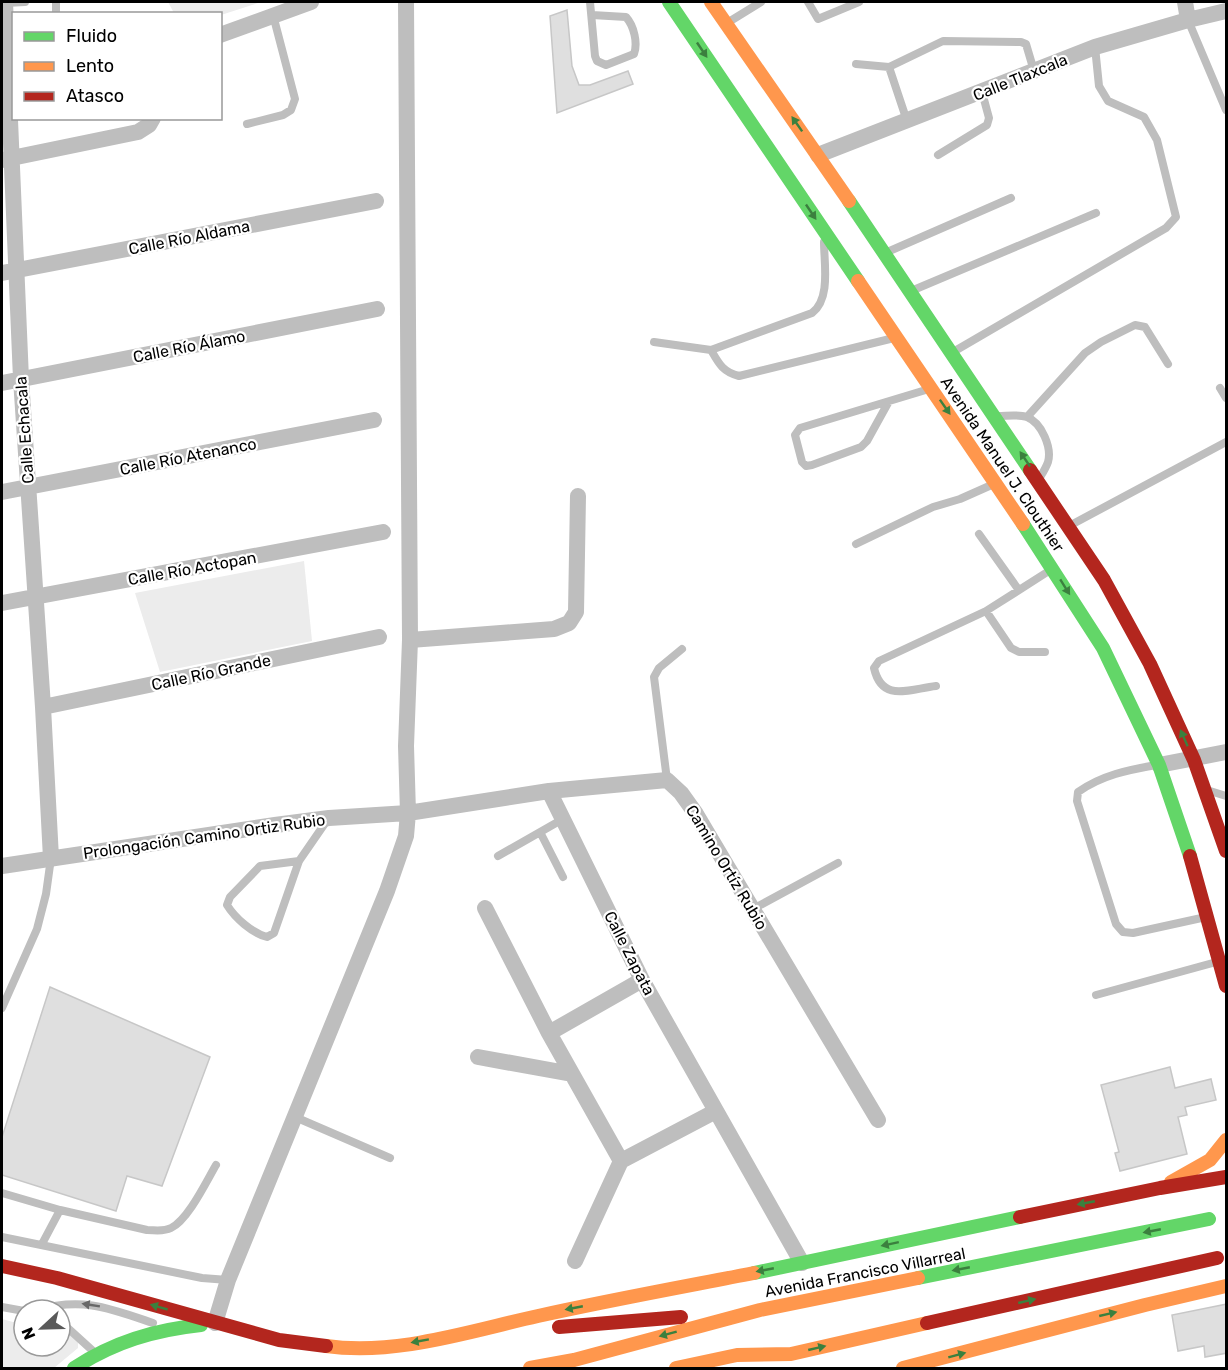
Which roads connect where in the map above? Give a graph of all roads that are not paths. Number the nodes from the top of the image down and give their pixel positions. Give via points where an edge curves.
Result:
1 (5, 2) edge
2 (25, 2) edge
3 (311, 2) edge
4 (406, 2) edge
5 (590, 2) edge
6 (669, 2) edge
7 (711, 2) edge
8 (761, 2) edge
9 (808, 2) edge
10 (859, 2) edge
11 (1185, 2) edge
12 (1227, 11) edge
13 (273, 15) junction
14 (592, 15) junction
15 (1188, 20) junction
16 (726, 24) junction
17 (222, 34) edge
18 (4, 41) edge
19 (1095, 47) junction
20 (856, 64) dead end
21 (889, 67) junction
22 (1034, 72) junction
23 (982, 92) junction
24 (1227, 110) edge
25 (152, 120) edge
26 (907, 121) junction
27 (247, 124) dead end
28 (818, 155) junction
29 (938, 155) dead end
30 (7, 159) edge
31 (1011, 198) dead end
32 (376, 201) dead end
33 (1096, 213) dead end
34 (825, 232) junction
35 (885, 253) junction
36 (9, 272) edge
37 (910, 291) junction
38 (377, 309) dead end
39 (897, 337) junction
40 (654, 342) dead end
41 (711, 350) junction
42 (952, 352) junction
43 (1168, 364) dead end
44 (21, 379) junction
45 (2, 383) edge
46 (1220, 387) dead end
47 (932, 388) junction
48 (1227, 398) edge
49 (888, 403) junction
50 (996, 416) junction
51 (1027, 417) junction
52 (374, 420) dead end
53 (1227, 442) edge
54 (1038, 479) junction
55 (997, 483) junction
56 (27, 487) junction
57 (2, 492) edge
58 (578, 496) dead end
59 (1069, 526) junction
60 (383, 532) dead end
61 (979, 534) dead end
62 (856, 544) dead end
63 (1053, 568) junction
64 (1018, 589) junction
65 (34, 597) junction
66 (2, 603) edge
67 (986, 611) junction
68 (379, 637) dead end
69 (410, 640) junction
70 (682, 649) dead end
71 (1045, 652) dead end
72 (936, 686) dead end
73 (43, 707) junction
74 (1227, 752) edge
75 (1194, 760) junction
76 (1160, 765) junction
77 (667, 780) junction
78 (1204, 790) junction
79 (549, 791) junction
80 (1227, 796) edge
81 (408, 813) junction
82 (329, 818) junction
83 (563, 819) junction
84 (540, 832) junction
85 (1227, 851) edge
86 (498, 856) dead end
87 (51, 858) junction
88 (299, 861) junction
89 (838, 863) dead end
90 (2, 866) edge
91 (563, 877) dead end
92 (485, 908) dead end
93 (753, 909) junction
94 (1208, 916) junction
95 (1221, 960) junction
96 (642, 980) junction
97 (1227, 986) edge
98 (1096, 994) dead end
99 (2, 1008) edge
100 (549, 1033) junction
101 (478, 1057) dead end
102 (572, 1074) junction
103 (716, 1111) junction
104 (295, 1117) junction
105 (878, 1120) dead end
106 (1227, 1140) edge
107 (390, 1158) dead end
108 (621, 1161) junction
109 (216, 1165) dead end
110 (1227, 1177) edge
111 (1203, 1181) junction
112 (1160, 1188) junction
113 (2, 1193) edge
114 (1223, 1196) dead end
115 (60, 1210) junction
116 (1209, 1219) dead end
117 (2, 1237) edge
118 (42, 1245) junction
119 (1217, 1258) dead end
120 (575, 1261) dead end
121 (802, 1263) junction
122 (2, 1266) edge
123 (228, 1280) junction
124 (1225, 1285) edge
125 (72, 1303) edge
126 (760, 1310) junction
127 (215, 1323) junction
128 (167, 1328) junction
129 (72, 1330) edge
130 (477, 1331) junction
131 (96, 1353) junction
132 (791, 1354) junction
133 (74, 1368) edge
134 (530, 1368) edge
135 (676, 1368) edge
136 (756, 1368) edge
137 (903, 1368) edge

1 - 2 lane
1 - 18 street, Calle Echacala
3 - 13 street
4 - 69 street
5 - 14 lane
6 -> 34 main road, Avenida Manuel J. Clouthier
7 - 16 main road, Avenida Manuel J. Clouthier
8 - 16 lane
9 - 10 lane via 818,19
11 - 15 street
12 - 15 street, Calle Tlaxcala
13 - 17 street
13 - 27 lane via 295,99 291,110 283,115
14 - 14 lane via 626,17 636,44 634,54 606,65 597,61
15 - 19 street, Calle Tlaxcala
15 - 24 lane
28 -> 16 main road, Avenida Manuel J. Clouthier
18 - 30 street, Calle Echacala
19 - 22 street, Calle Tlaxcala
19 - 42 lane via 1099,86 1108,101 1144,117 1157,140 1176,217 1166,228
20 - 21 lane
21 - 22 lane via 943,41 1021,42 1026,44
21 - 26 lane
22 - 23 street, Calle Tlaxcala
23 - 26 street, Calle Tlaxcala
23 - 29 lane via 989,118 987,125
25 - 30 street via 138,132
26 - 28 street, Calle Tlaxcala
28 - 35 main road, Avenida Manuel J. Clouthier
30 - 36 street, Calle Echacala
31 - 35 lane
32 - 36 street, Calle Río Aldama
33 - 37 lane
34 - 39 main road, Avenida Manuel J. Clouthier
34 - 41 lane via 824,287 819,308
35 - 37 main road, Avenida Manuel J. Clouthier
36 - 44 street, Calle Echacala
37 - 42 main road, Avenida Manuel J. Clouthier
38 - 44 street, Calle Río Álamo
39 - 41 lane via 740,376 720,366
39 - 47 main road, Avenida Manuel J. Clouthier
40 - 41 lane
42 - 50 main road, Avenida Manuel J. Clouthier
43 - 51 lane via 1145,327 1135,325 1084,353
44 - 45 street, Calle Río Álamo
44 - 56 street, Calle Echacala
46 - 48 lane
47 - 49 lane
47 -> 55 main road, Avenida Manuel J. Clouthier
49 - 49 lane via 796,431 802,462 812,465 861,447
50 - 51 lane
54 -> 50 main road, Avenida Manuel J. Clouthier
51 - 54 lane via 1042,433 1049,454
52 - 56 street, Calle Río Atenanco
53 - 59 lane
54 - 59 main road, Avenida Manuel J. Clouthier
55 - 62 lane via 933,507
55 - 63 main road, Avenida Manuel J. Clouthier
56 - 57 street, Calle Río Atenanco
56 - 65 street, Calle Echacala
58 - 69 street via 576,612 569,623 554,629
75 -> 59 main road, Avenida Manuel J. Clouthier via 1150,664
60 - 65 street, Calle Río Actopan
61 - 64 lane
63 - 64 lane
63 -> 76 main road, Avenida Manuel J. Clouthier via 1103,648
64 - 67 lane
65 - 66 street, Calle Río Actopan
65 - 73 street, Calle Echacala
67 - 71 lane via 1011,648 1019,652
67 - 72 lane via 879,661 874,668 876,678 891,692
68 - 73 street, Calle Río Grande
69 - 81 street
70 - 77 lane via 654,677
73 - 87 street, Calle Echacala
74 - 75 street
75 - 76 street
75 - 78 main road, Avenida Manuel J. Clouthier
76 - 94 main road, Avenida Manuel J. Clouthier
76 - 94 lane via 1122,771 1078,792 1077,801 1116,924 1123,932 1133,933
77 - 79 street
77 - 93 street, Camino Ortíz Rubio via 696,814
78 - 80 lane
78 - 85 main road, Avenida Manuel J. Clouthier
79 - 81 street
79 - 83 street, Calle Zapata
81 - 82 street, Prolongación Camino Ortiz Rubio
81 - 104 street via 398,863
82 - 87 street, Prolongación Camino Ortiz Rubio
82 - 88 lane
83 - 84 lane
83 - 96 street, Calle Zapata
84 - 86 lane
84 - 91 lane
87 - 90 street, Prolongación Camino Ortiz Rubio
87 - 99 lane via 37,929
88 - 88 lane via 260,866 230,897 227,905 232,913 259,935 267,937 274,933
89 - 93 lane
92 - 100 street
93 - 105 street, Camino Ortíz Rubio
94 - 95 main road, Avenida Manuel J. Clouthier
95 - 97 main road, Avenida Manuel J. Clouthier
95 - 98 lane
96 - 100 street
96 - 103 street, Calle Zapata
100 - 102 street
101 - 102 street
102 - 108 street
103 - 108 street
103 - 121 street, Calle Zapata
104 - 107 lane
104 - 123 street
106 - 112 main road via 1209,1160
108 - 120 street
109 - 115 lane via 182,1220 161,1231
110 - 111 main road
111 - 112 main road
111 - 114 main road
112 -> 121 main road
113 - 115 lane
115 - 118 lane
116 -> 126 main road, Avenida Francisco Villarreal
117 - 118 lane
118 - 123 lane
132 -> 119 main road
121 -> 130 main road
127 -> 122 main road
123 - 127 street
137 -> 124 main road
128 -> 125 lane via 107,1308
126 - 130 main road
126 -> 134 main road, Avenida Francisco Villarreal via 574,1360
127 - 128 main road
130 -> 127 main road via 370,1348 330,1347 279,1340
128 - 131 main road
129 - 131 lane
131 - 133 main road
132 - 135 main road via 737,1355
132 - 136 main road

